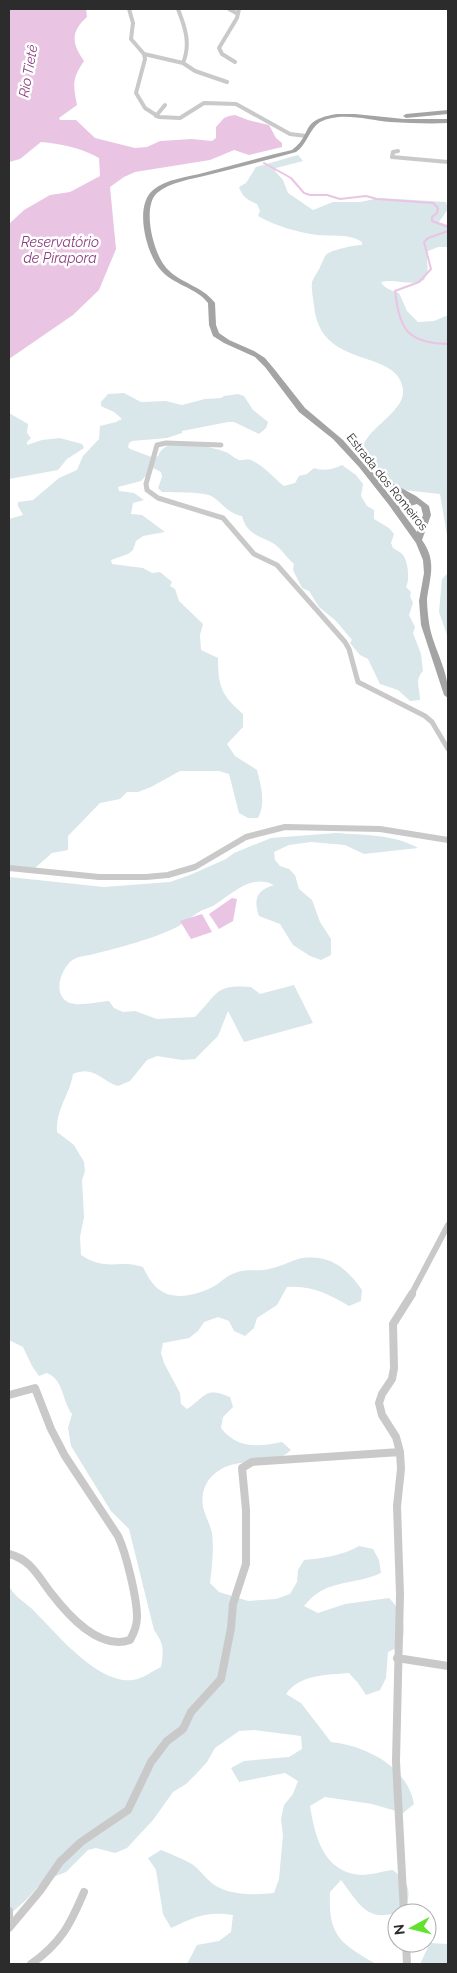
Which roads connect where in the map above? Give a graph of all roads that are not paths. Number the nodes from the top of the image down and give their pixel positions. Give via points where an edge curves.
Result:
1 (129, 9) edge
2 (178, 9) edge
3 (229, 9) edge
4 (239, 9) edge
5 (238, 14) junction
6 (144, 54) junction
7 (235, 62) dead end
8 (183, 63) junction
9 (227, 82) dead end
10 (165, 105) dead end
11 (447, 112) edge
12 (156, 116) junction
13 (375, 118) junction
14 (448, 121) edge
15 (306, 136) junction
16 (398, 151) dead end
17 (448, 162) edge
18 (220, 445) dead end
19 (365, 470) junction
20 (413, 498) junction
21 (393, 507) junction
22 (418, 539) junction
23 (448, 695) edge
24 (448, 749) edge
25 (448, 840) edge
26 (9, 868) edge
27 (448, 1226) edge
28 (9, 1393) edge
29 (400, 1452) junction
30 (9, 1554) edge
31 (397, 1658) junction
32 (448, 1666) edge
33 (84, 1892) dead end
34 (403, 1903) edge
35 (9, 1910) edge
36 (9, 1916) edge
37 (9, 1928) edge
38 (31, 1964) edge

1 - 6 street via 133,23 132,39
2 - 8 street via 187,40 187,56
3 - 5 street
4 - 5 street
5 - 7 street via 219,48 222,54
6 - 8 street
6 - 12 street via 136,93 145,108
8 - 9 street
10 - 12 street
11 - 13 main road, Estrada dos Romeiros
11 - 14 main road via 428,118
12 - 15 street via 184,116 201,104 236,104 290,134
13 - 14 main road, Estrada dos Romeiros
13 - 15 main road, Estrada dos Romeiros via 328,118 314,123
15 - 19 main road, Estrada dos Romeiros via 301,146 289,153 179,181 154,192 149,200 147,226 161,267 211,302 214,307 212,325 216,334 262,359 302,410 340,442
16 - 17 street via 393,152 392,157
18 - 24 street via 157,445 147,490 158,498 214,515 232,525 254,554 277,564 326,618 349,649 358,682 425,716
19 - 20 main road
19 - 21 main road, Estrada dos Romeiros
20 - 21 main road via 410,506
20 - 22 main road via 427,510
21 - 22 main road, Estrada dos Romeiros
22 - 23 main road, Estrada dos Romeiros via 428,573 423,601 426,625
25 - 26 street via 380,829 285,827 241,839 207,861 174,873 128,877
27 - 29 street via 419,1283 393,1324 394,1368 379,1403
28 - 30 street via 35,1388 65,1456 125,1550 137,1617 130,1640 119,1644 102,1639 80,1624 34,1569 23,1559
29 - 31 street
29 - 37 street via 252,1462 242,1468 246,1564 233,1604 221,1678 191,1712 183,1729 167,1741 151,1762 128,1810 81,1842 60,1862
31 - 32 street
31 - 34 street via 396,1761
33 - 38 street via 67,1932 48,1953
35 - 36 street

